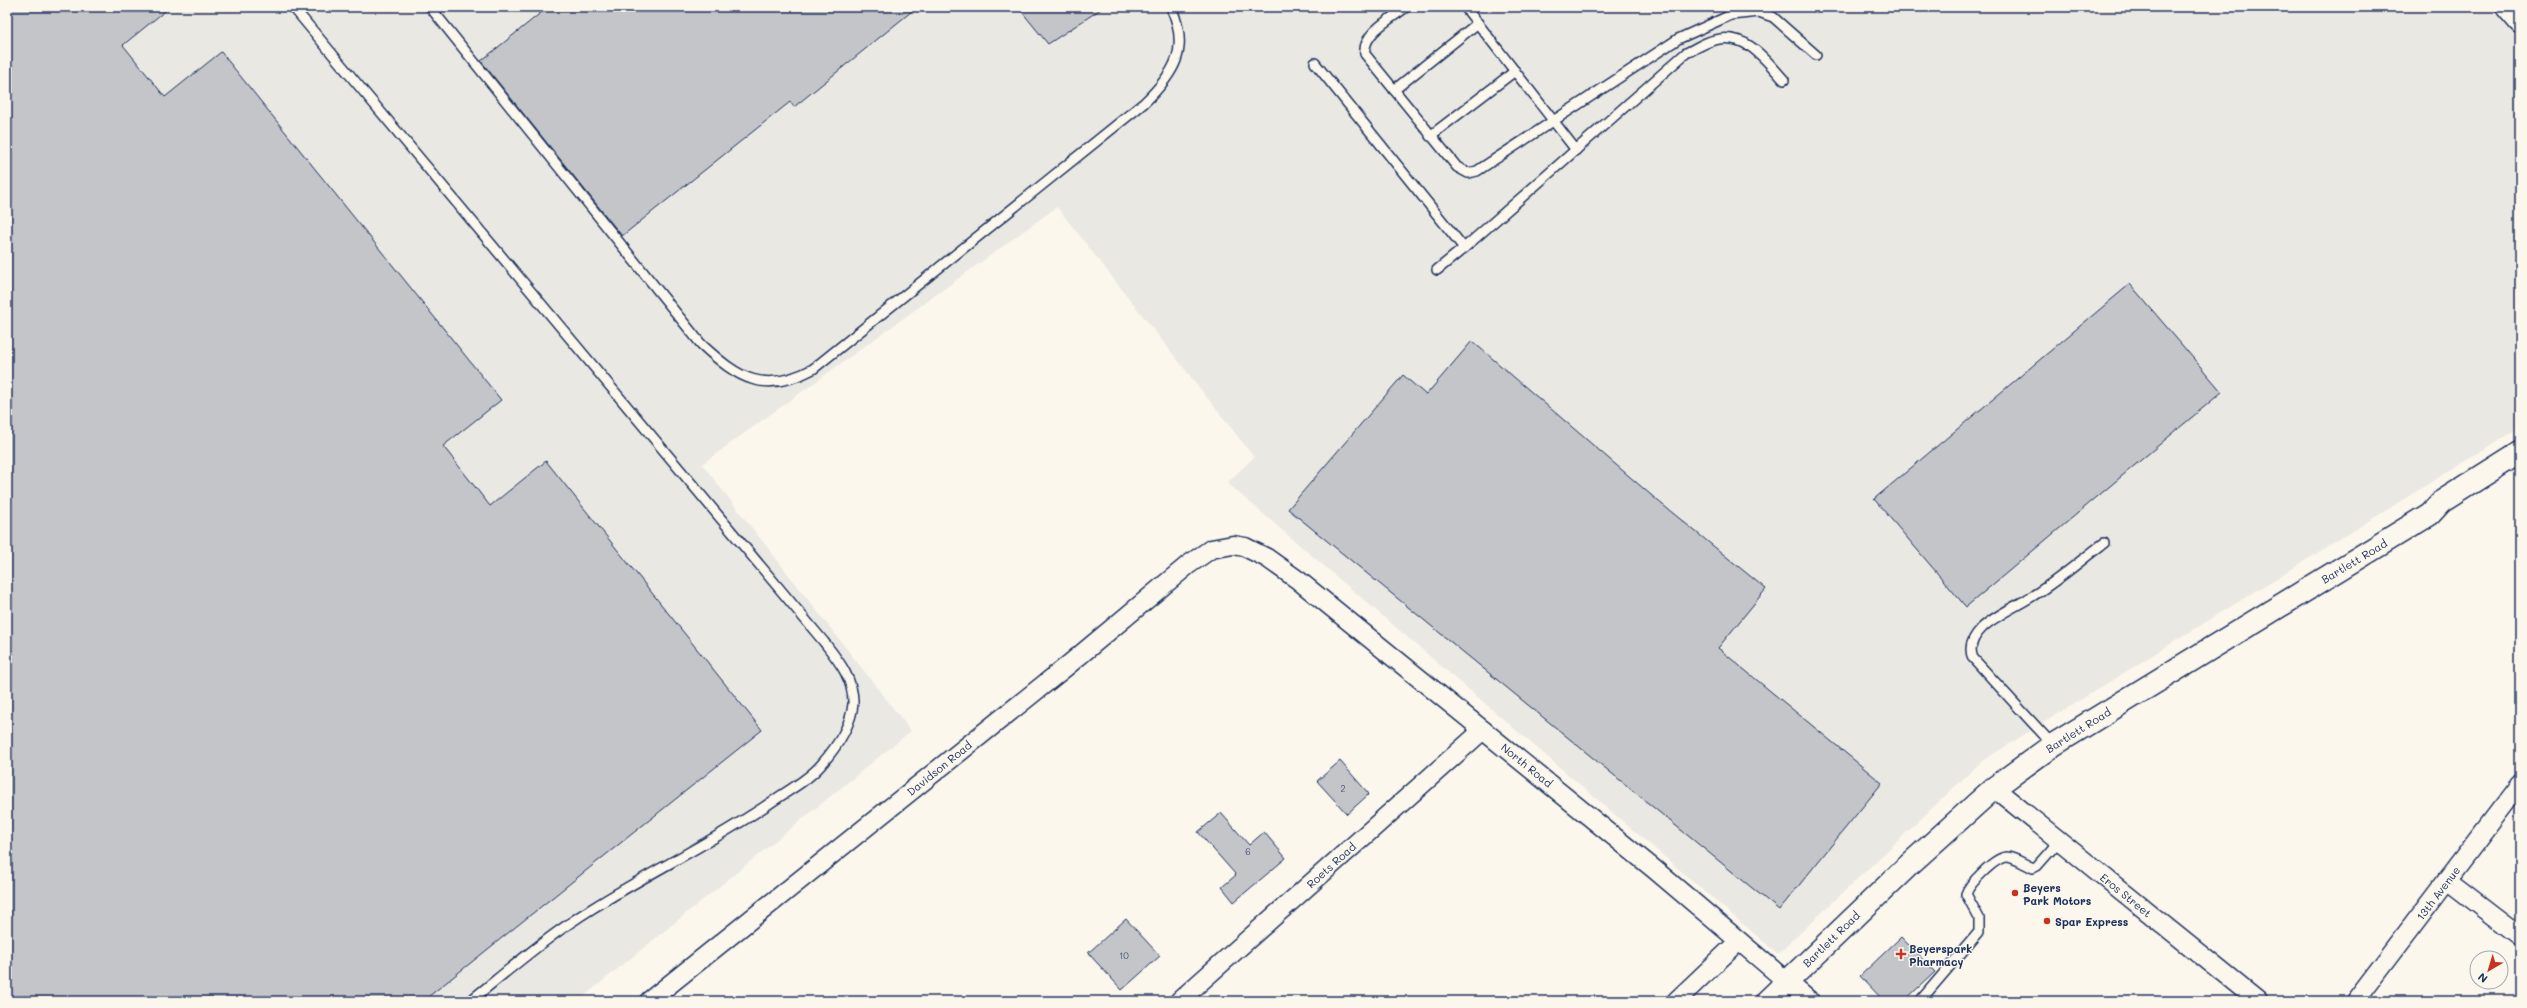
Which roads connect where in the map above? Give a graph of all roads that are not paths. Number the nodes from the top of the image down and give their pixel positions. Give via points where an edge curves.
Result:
1 (293, 7) edge
2 (430, 7) edge
3 (1171, 7) edge
4 (1406, 7) edge
5 (1465, 7) edge
6 (2507, 7) edge
7 (2520, 22) edge
8 (1478, 23) junction
9 (1816, 56) dead end
10 (1315, 63) dead end
11 (1515, 71) junction
12 (1784, 80) dead end
13 (1394, 90) junction
14 (1553, 121) junction
15 (1430, 136) junction
16 (1576, 150) junction
17 (1464, 248) junction
18 (1437, 270) dead end
19 (2520, 452) edge
20 (2520, 466) edge
21 (2430, 514) junction
22 (2104, 543) dead end
23 (1234, 544) joint
24 (1483, 730) junction
25 (2052, 745) junction
26 (2520, 784) edge
27 (1994, 788) junction
28 (2059, 841) junction
29 (2447, 880) junction
30 (2520, 936) edge
31 (1739, 941) junction
32 (1786, 982) junction
33 (470, 1001) edge
34 (649, 1001) edge
35 (1179, 1001) edge
36 (1676, 1001) edge
37 (1767, 1001) edge
38 (1810, 1001) edge
39 (1920, 1001) edge
40 (2258, 1001) edge
41 (2355, 1001) edge

1 - 33 lane via 819,636 840,662 850,681 853,704 846,726 837,744 821,765 801,782 755,814 592,908 546,939
2 - 3 lane via 700,344 737,373 760,382 778,382 795,379 813,369 1144,103 1161,86 1178,56 1181,41 1179,24
4 - 13 lane via 1369,36 1364,46 1365,54
5 - 8 lane
6 - 7 street
8 - 11 lane
8 - 13 lane
9 - 14 lane via 1772,18 1759,12 1731,15 1678,39
10 - 17 lane
11 - 14 lane
11 - 15 lane
12 - 16 lane via 1755,49 1737,39 1715,40 1686,53
13 - 15 lane
14 - 15 lane via 1477,171 1468,173 1457,167
14 - 16 lane
16 - 17 lane
17 - 18 lane
19 - 21 street, Bartlett Road via 2441,502
20 - 21 street, Bartlett Road via 2446,510
21 - 25 street, Bartlett Road
22 - 25 lane via 2036,595 1982,627 1971,646 1973,658
23 - 24 street, North Road via 1267,558 1298,580
23 - 34 street, Davidson Road via 1211,549 1188,565
24 - 31 street, North Road
24 - 35 street, Roets Road
25 - 27 street, Bartlett Road
26 - 29 street, 13th Avenue
27 - 28 street, Eros Street
27 - 32 street, Bartlett Road
28 - 39 lane via 2038,866 2032,868 2007,857 1998,860 1971,884 1966,894 1980,918 1979,932
28 - 40 street, Eros Street
29 - 30 street
29 - 41 street, 13th Avenue
31 - 32 street, North Road
31 - 36 street
32 - 37 street, Bartlett Road
32 - 38 street, North Road

